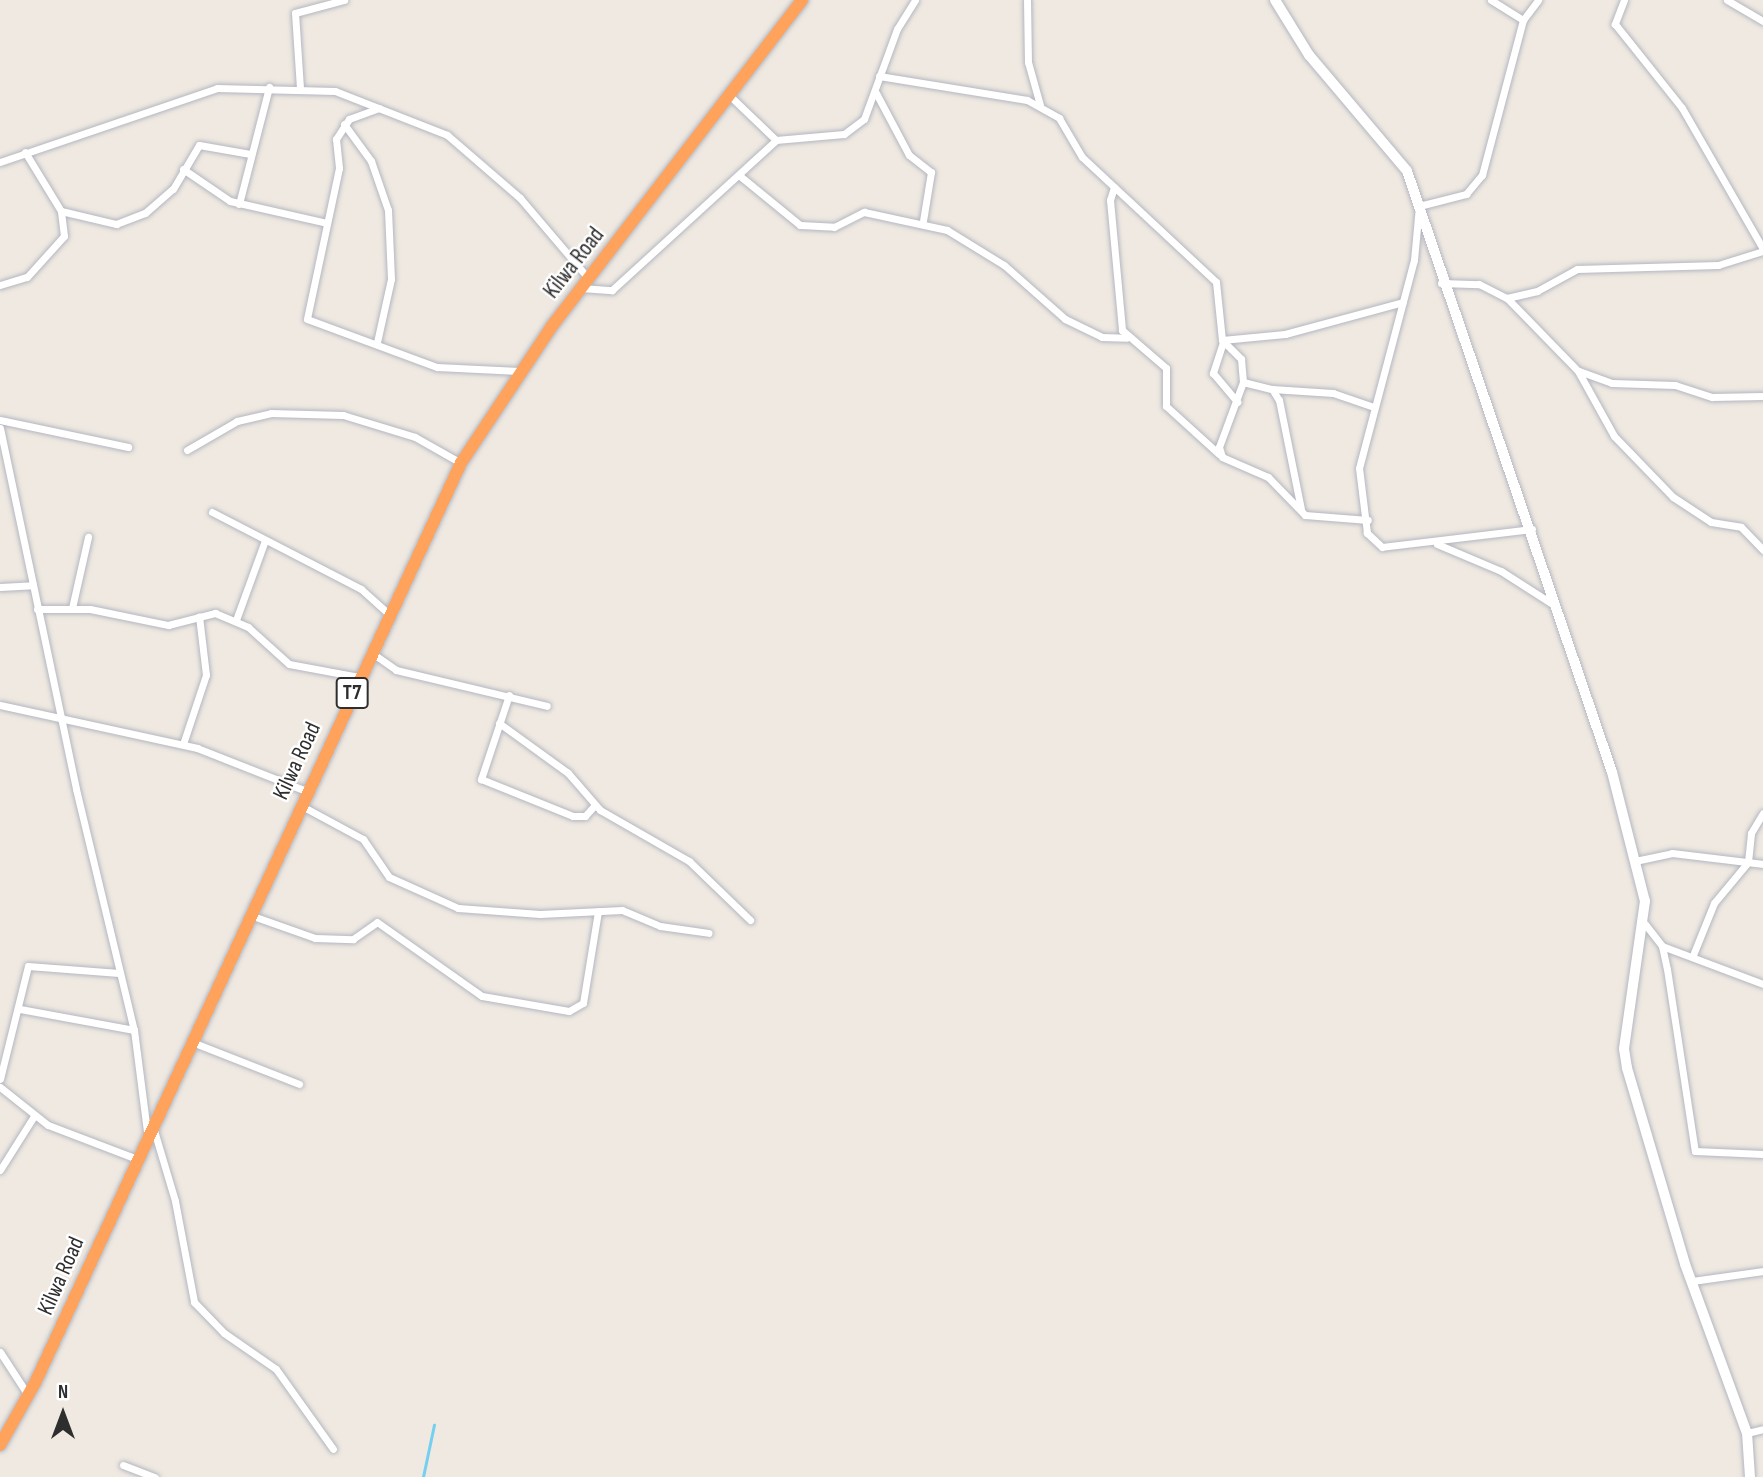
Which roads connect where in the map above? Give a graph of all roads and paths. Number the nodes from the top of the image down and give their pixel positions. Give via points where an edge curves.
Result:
1 (344, 0) edge
2 (802, 0) edge
3 (915, 0) edge
4 (1027, 0) edge
5 (1275, 0) edge
6 (1491, 0) edge
7 (1538, 0) edge
8 (1624, 0) edge
9 (1727, 0) edge
10 (1523, 20) junction
11 (1763, 21) edge
12 (879, 76) junction
13 (269, 87) junction
14 (300, 88) junction
15 (876, 93) junction
16 (728, 94) junction
17 (1040, 105) junction
18 (379, 108) junction
19 (344, 124) junction
20 (776, 140) junction
21 (25, 152) junction
22 (250, 154) junction
23 (0, 162) edge
24 (183, 169) junction
25 (740, 176) junction
26 (1114, 187) junction
27 (239, 204) junction
28 (1419, 206) junction
29 (61, 211) junction
30 (923, 221) junction
31 (327, 223) junction
32 (1763, 250) edge
33 (1440, 283) junction
34 (585, 284) junction
35 (0, 285) edge
36 (1507, 298) junction
37 (1404, 302) junction
38 (1126, 338) junction
39 (1222, 341) junction
40 (377, 342) junction
41 (519, 371) junction
42 (1578, 371) junction
43 (1243, 382) junction
44 (1272, 389) junction
45 (1763, 396) edge
46 (1237, 402) junction
47 (1371, 406) junction
48 (0, 420) edge
49 (1, 433) edge
50 (128, 447) dead end
51 (187, 450) dead end
52 (1219, 454) junction
53 (461, 463) junction
54 (1301, 509) junction
55 (212, 512) dead end
56 (1368, 520) junction
57 (1533, 529) junction
58 (88, 537) dead end
59 (264, 543) junction
60 (1437, 544) junction
61 (1763, 550) edge
62 (33, 585) junction
63 (0, 587) edge
64 (1555, 606) junction
65 (72, 608) junction
66 (37, 609) junction
67 (389, 614) junction
68 (199, 616) junction
69 (236, 620) junction
70 (371, 652) junction
71 (359, 677) junction
72 (509, 695) junction
73 (0, 705) edge
74 (547, 706) dead end
75 (61, 718) junction
76 (499, 723) junction
77 (183, 744) junction
78 (306, 791) junction
79 (299, 805) junction
80 (594, 805) junction
81 (1763, 813) edge
82 (1635, 861) junction
83 (1748, 862) junction
84 (1763, 864) edge
85 (597, 911) junction
86 (249, 915) junction
87 (750, 920) dead end
88 (1645, 924) junction
89 (709, 933) dead end
90 (1662, 946) junction
91 (1693, 955) junction
92 (119, 974) junction
93 (1763, 984) edge
94 (20, 1009) junction
95 (134, 1030) junction
96 (190, 1041) junction
97 (0, 1079) edge
98 (299, 1084) dead end
99 (0, 1087) edge
100 (34, 1116) junction
101 (149, 1128) junction
102 (1763, 1154) edge
103 (137, 1159) junction
104 (0, 1170) edge
105 (1763, 1271) edge
106 (1692, 1280) junction
107 (0, 1352) edge
108 (29, 1397) junction
109 (1763, 1429) edge
110 (1747, 1433) junction
111 (0, 1444) edge
112 (333, 1449) dead end
113 (123, 1465) dead end
114 (155, 1477) edge
115 (1750, 1477) edge

1 - 14 street via 295,13
2 - 16 highway, Kilwa Road / T7
3 - 12 street
4 - 17 street via 1028,62
5 - 28 street via 1308,55 1383,136 1407,171
6 - 10 street
7 - 10 street
8 - 32 street via 1615,24 1682,107
9 - 11 street
10 - 28 street via 1482,175 1466,194
12 - 15 street
12 - 17 street
13 - 14 street
13 - 21 street via 218,88 74,142
13 - 22 street
14 - 18 street via 344,94
15 - 20 street via 864,119 844,134
15 - 30 street via 909,155 931,172
16 - 20 street
16 - 34 highway, Kilwa Road / T7
17 - 26 street
18 - 19 street
18 - 34 street via 421,120 468,151 520,198
19 - 31 street via 336,139 339,168
19 - 40 street via 371,161 388,210 391,279
20 - 25 street
21 - 23 street
21 - 29 street
22 - 24 street via 201,144
22 - 27 street
24 - 27 street
24 - 29 street via 161,201 117,224
25 - 30 street via 776,202 787,218 814,229 834,227 864,212
25 - 34 street via 611,290
26 - 38 street via 1116,293
26 - 39 street via 1216,282
27 - 31 street
28 - 33 street
28 - 37 street
29 - 35 street via 61,242 26,277
30 - 38 street via 1004,265 1076,325
31 - 40 street via 307,319
32 - 36 street via 1718,265 1577,269 1538,291
33 - 36 street via 1479,284
33 - 57 street via 1477,365
34 - 41 highway, Kilwa Road / T7
36 - 42 street
37 - 39 street via 1277,336
37 - 47 street
38 - 52 street via 1164,365 1166,406
39 - 43 street via 1241,359
39 - 46 street via 1213,373
40 - 41 street via 437,367
41 - 53 highway, Kilwa Road / T7
42 - 45 street via 1612,383 1675,385 1712,397
42 - 61 street via 1614,436 1673,498 1711,522 1741,527
43 - 44 street
43 - 46 street
44 - 47 street via 1333,393
44 - 54 street via 1286,421
46 - 52 street
47 - 56 street via 1359,468
48 - 50 street
49 - 62 street
51 - 53 street via 237,421 271,413 343,415 415,437
52 - 54 street via 1268,478
53 - 67 highway, Kilwa Road / T7
54 - 56 street via 1309,516
55 - 59 street
56 - 60 street via 1369,537 1381,547
57 - 60 street
57 - 64 street
58 - 65 street
59 - 67 street via 361,589
59 - 69 street
60 - 64 street via 1501,571
62 - 63 street
62 - 66 street
64 - 82 street via 1612,772
65 - 66 street
65 - 68 street via 168,625
66 - 75 street
67 - 70 highway, Kilwa Road / T7
68 - 69 street via 215,612
68 - 77 street via 206,675
69 - 71 street via 289,664
70 - 71 highway, Kilwa Road / T7
70 - 72 street via 396,670
71 - 78 highway, Kilwa Road / T7
72 - 74 street
72 - 76 street
73 - 75 street
75 - 77 street
75 - 92 street
76 - 80 street via 568,773
76 - 80 street via 482,780 573,816 585,816
77 - 78 street
78 - 79 highway, Kilwa Road / T7
79 - 85 street via 363,839 389,877 458,908
79 - 86 highway, Kilwa Road / T7
80 - 87 street via 689,861
81 - 83 street via 1751,833
82 - 83 street via 1672,853
82 - 88 street
83 - 84 street
83 - 91 street via 1714,903
85 - 86 street via 583,1003 569,1011 482,996 377,922 353,939 315,938
85 - 89 street via 622,910 660,926
86 - 96 highway, Kilwa Road / T7
88 - 90 street
88 - 106 street via 1624,1049
90 - 91 street
90 - 102 street via 1695,1151
91 - 93 street
92 - 94 street via 35,964 25,970
92 - 95 street
94 - 95 street
94 - 97 street
95 - 101 street
96 - 98 street
96 - 101 highway, Kilwa Road / T7
99 - 100 street
100 - 103 street
100 - 104 street
101 - 103 highway, Kilwa Road / T7
101 - 112 street via 176,1201 194,1302 224,1333 276,1369
103 - 108 highway, Kilwa Road / T7
105 - 106 street
106 - 110 street
107 - 108 street
108 - 111 highway, Kilwa Road / T7
109 - 110 street
110 - 115 street
113 - 114 street

